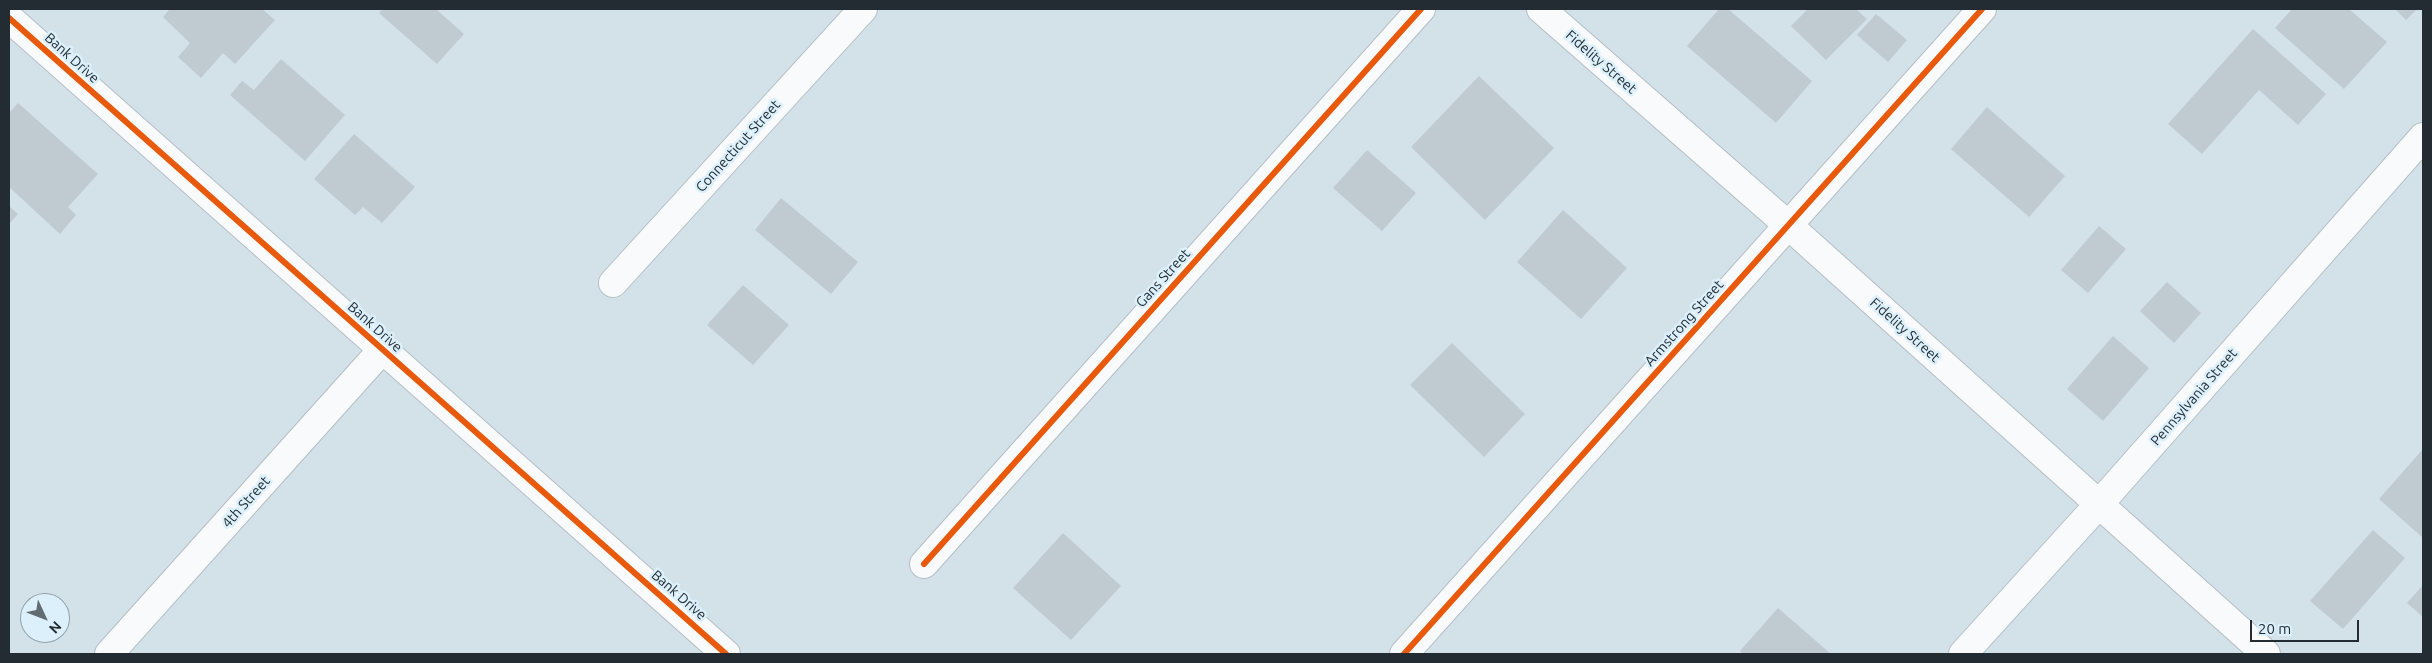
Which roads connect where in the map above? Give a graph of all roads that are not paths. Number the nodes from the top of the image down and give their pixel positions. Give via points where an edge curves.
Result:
1 (863, 9) edge
2 (1421, 9) edge
3 (1541, 9) edge
4 (1982, 9) edge
5 (9, 18) edge
6 (2423, 137) edge
7 (1788, 225) junction
8 (613, 283) dead end
9 (382, 350) junction
10 (2100, 503) junction
11 (924, 564) dead end
12 (708, 649) edge
13 (109, 654) edge
14 (1404, 654) edge
15 (1963, 654) edge
16 (2266, 654) edge

1 - 8 street, Connecticut Street
2 - 11 street, Gans Street
3 - 7 street, Fidelity Street
4 - 7 street, Armstrong Street
5 - 9 street, Bank Drive
6 - 10 street, Pennsylvania Street
7 - 10 street, Fidelity Street
7 - 14 street, Armstrong Street
9 - 12 street, Bank Drive
9 - 13 street, 4th Street
10 - 15 street, Pennsylvania Street
10 - 16 street, Fidelity Street

